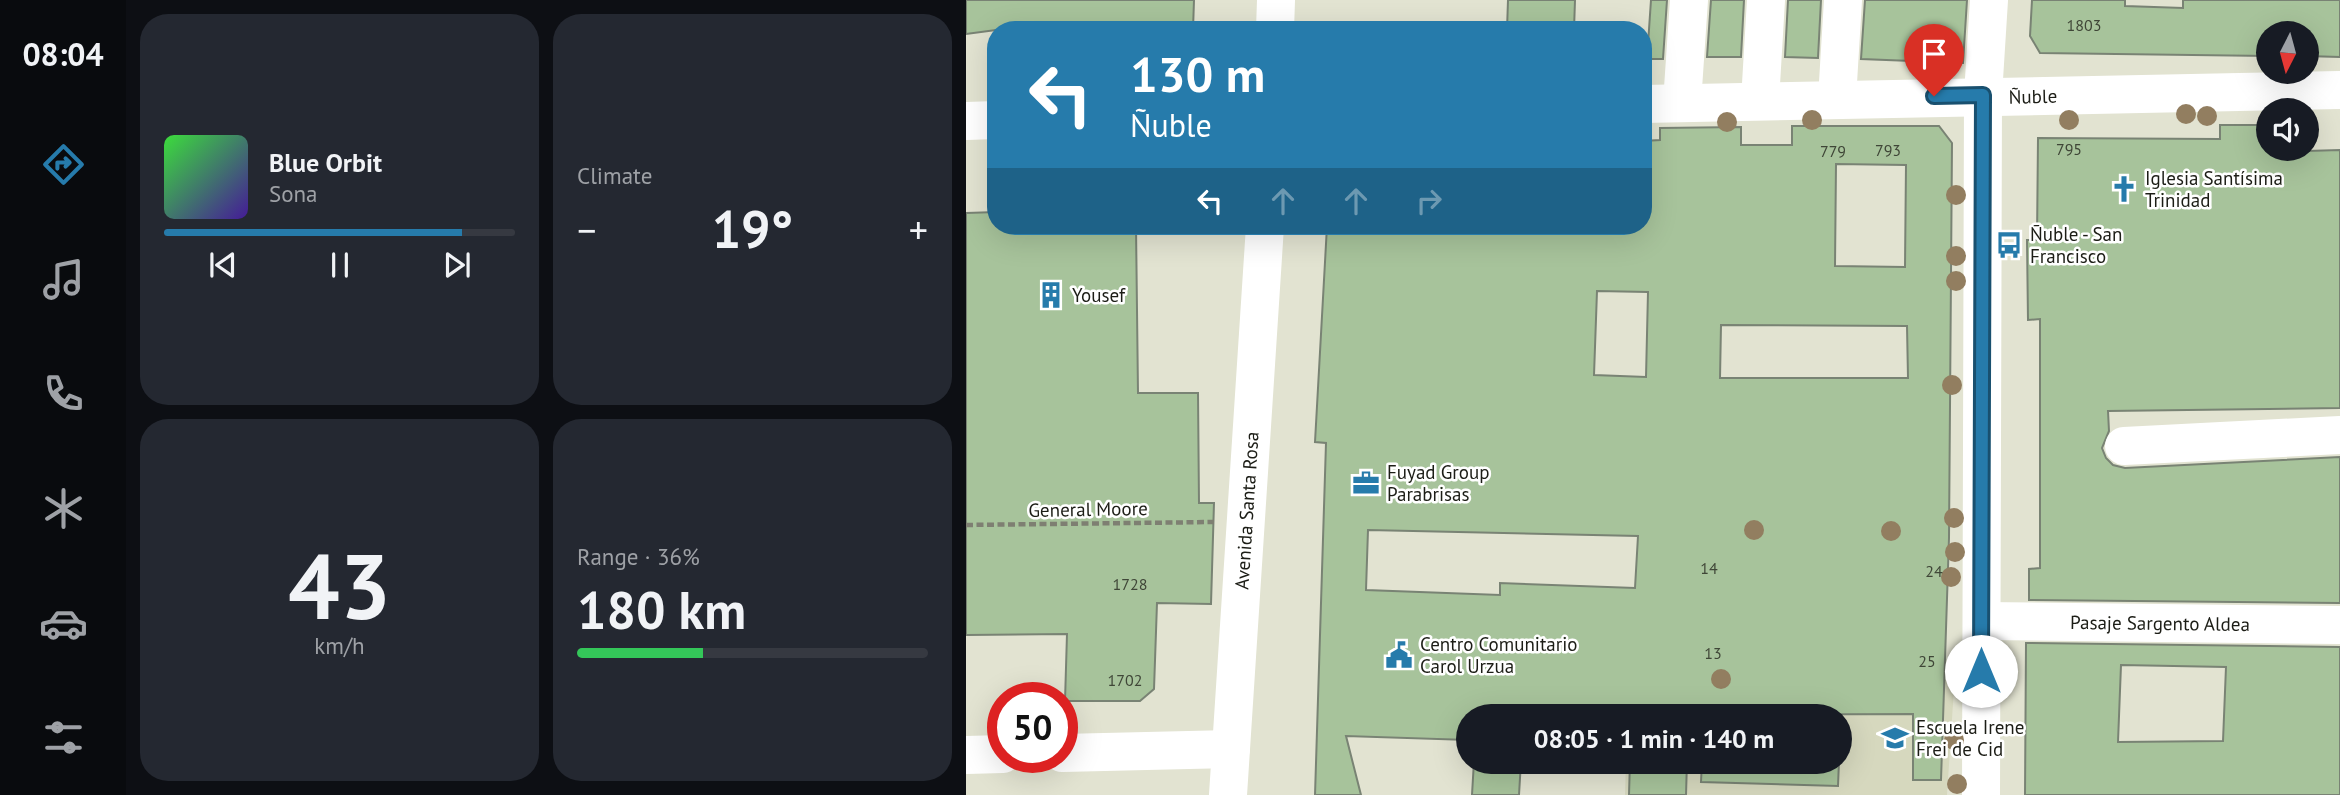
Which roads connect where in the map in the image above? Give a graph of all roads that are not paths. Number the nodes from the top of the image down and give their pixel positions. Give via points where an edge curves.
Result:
1 (1276, 0) edge
2 (1689, 0) edge
3 (1766, 0) edge
4 (1843, 0) edge
5 (1989, 0) edge
6 (1275, 21) edge
7 (2340, 90) edge
8 (1983, 95) junction
9 (1837, 99) junction
10 (1760, 101) junction
11 (1682, 103) junction
12 (1652, 104) edge
13 (987, 120) edge
14 (966, 121) edge
15 (1264, 235) edge
16 (2340, 435) edge
17 (2124, 446) dead end
18 (1982, 621) junction
19 (2340, 625) edge
20 (1231, 749) junction
21 (1078, 752) edge
22 (987, 754) edge
23 (966, 755) edge
24 (1227, 795) edge
25 (1981, 795) edge

1 - 6 main road
2 - 11 main road
3 - 10 main road
4 - 9 main road
5 - 8 main road
7 - 8 main road, Ñuble
8 - 9 main road, Ñuble
8 - 18 main road
9 - 10 main road, Ñuble
10 - 11 main road, Ñuble
11 - 12 main road, Ñuble
13 - 14 main road
15 - 20 main road, Avenida Santa Rosa
16 - 17 main road
18 - 19 main road, Pasaje Sargento Aldea
18 - 25 main road
20 - 21 main road
20 - 24 main road, Avenida Santa Rosa
22 - 23 main road

